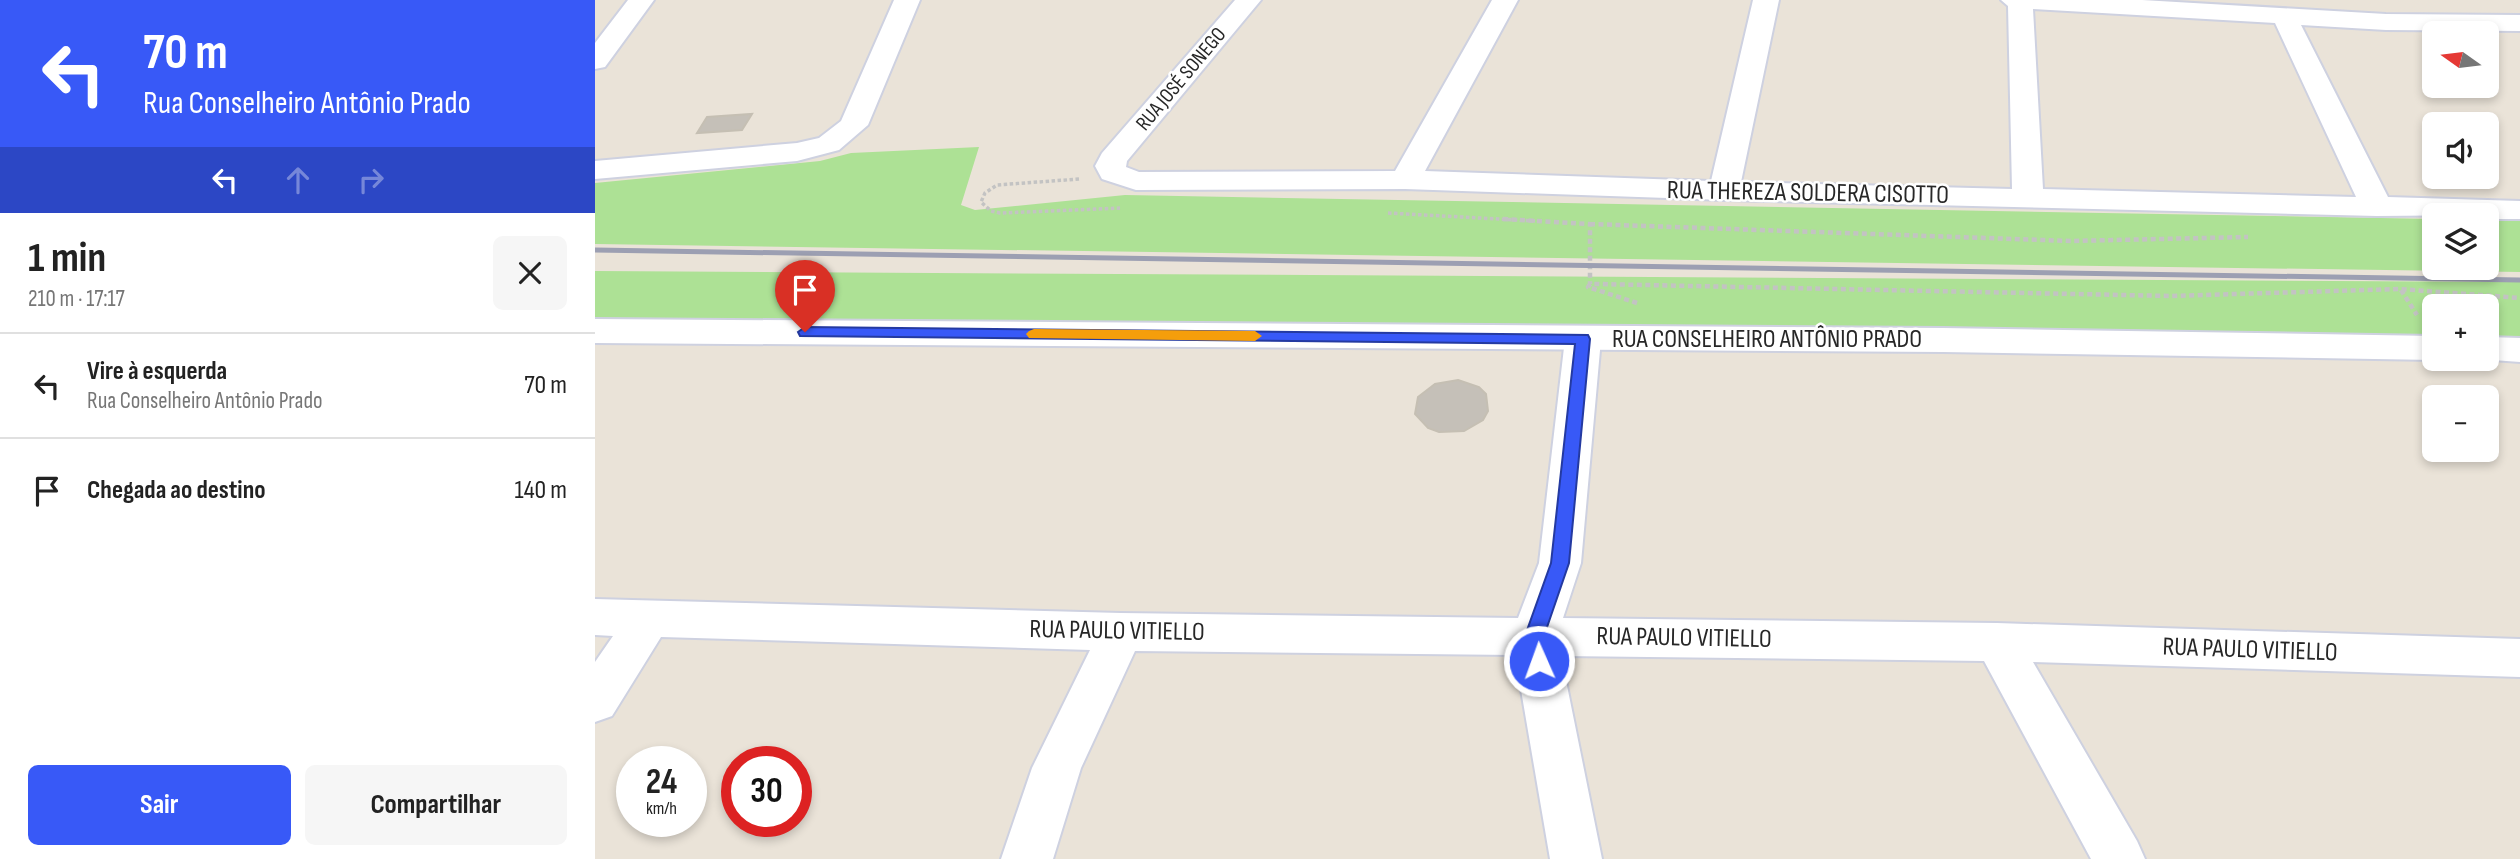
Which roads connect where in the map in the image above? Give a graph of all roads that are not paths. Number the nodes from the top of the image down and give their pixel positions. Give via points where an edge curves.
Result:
1 (641, 0) edge
2 (907, 0) edge
3 (1248, 0) edge
4 (1505, 0) edge
5 (1766, 0) edge
6 (2014, 0) edge
7 (2020, 1) edge
8 (2284, 16) junction
9 (2520, 23) edge
10 (595, 61) edge
11 (1113, 159) joint
12 (595, 170) edge
13 (1405, 180) junction
14 (1724, 191) junction
15 (2028, 198) junction
16 (2377, 207) junction
17 (2520, 210) edge
18 (595, 331) edge
19 (1583, 339) junction
20 (2422, 348) edge
21 (2499, 349) edge
22 (2520, 350) edge
23 (595, 617) edge
24 (650, 617) junction
25 (1121, 632) junction
26 (1534, 636) junction
27 (1997, 642) junction
28 (2520, 658) edge
29 (595, 701) edge
30 (1027, 859) edge
31 (1576, 859) edge
32 (2119, 859) edge

1 - 10 street
2 - 12 street via 857,120 837,140 797,152
3 - 11 street, RUA JOSÉ SONEGO
4 - 13 street
5 - 14 street
6 - 7 street
7 - 8 street
7 - 15 street
8 - 9 street
8 - 16 street
11 - 13 street, RUA THEREZA SOLDERA CISOTTO via 1113,173 1136,181
13 - 14 street, RUA THEREZA SOLDERA CISOTTO
14 - 15 street, RUA THEREZA SOLDERA CISOTTO
15 - 16 street, RUA THEREZA SOLDERA CISOTTO
16 - 17 street, RUA THEREZA SOLDERA CISOTTO
18 - 19 street, RUA CONSELHEIRO ANTÔNIO PRADO
19 - 20 street, RUA CONSELHEIRO ANTÔNIO PRADO
19 - 26 street via 1560,563
21 - 22 street
23 - 24 street, RUA PAULO VITIELLO
24 - 25 street, RUA PAULO VITIELLO
24 - 29 street
25 - 26 street, RUA PAULO VITIELLO
25 - 30 street via 1057,768
26 - 27 street, RUA PAULO VITIELLO
26 - 31 street
27 - 28 street, RUA PAULO VITIELLO
27 - 32 street

